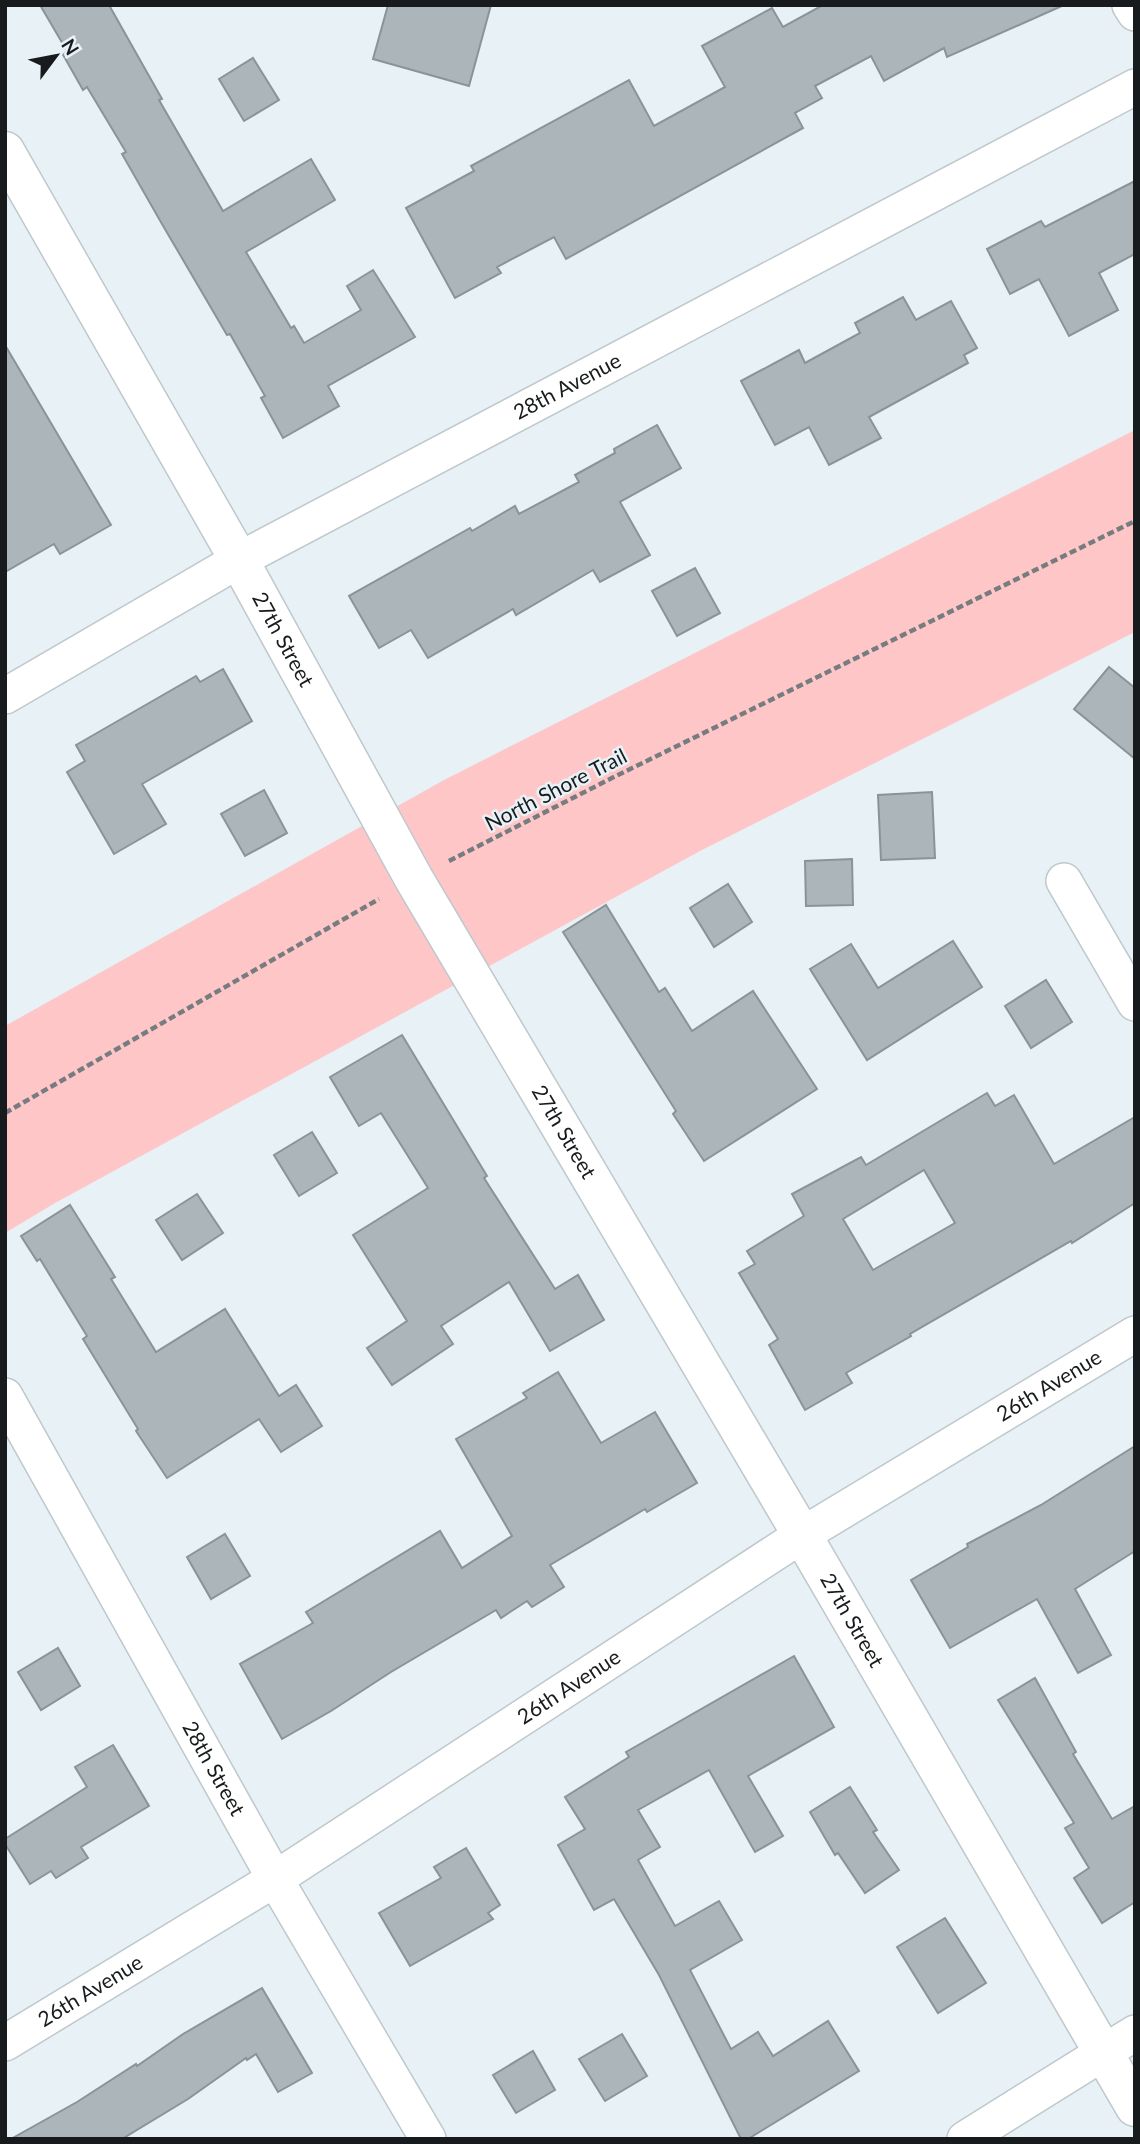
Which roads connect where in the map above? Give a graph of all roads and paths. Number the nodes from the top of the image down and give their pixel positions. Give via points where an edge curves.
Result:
1 (1130, 5) edge
2 (1135, 13) edge
3 (1135, 88) edge
4 (5, 151) edge
5 (1135, 522) edge
6 (239, 560) junction
7 (5, 696) edge
8 (414, 879) junction
9 (1064, 881) dead end
10 (1135, 1003) edge
11 (5, 1113) edge
12 (1135, 1334) edge
13 (5, 1396) edge
14 (802, 1535) junction
15 (275, 1879) junction
16 (1120, 2042) edge
17 (5, 2043) edge
18 (1135, 2107) edge
19 (428, 2139) edge
20 (965, 2139) edge

1 - 2 street
3 - 6 street, 28th Avenue
4 - 6 street, 27th Street
5 - 8 path, North Shore Trail
6 - 7 street, 28th Avenue
6 - 8 street, 27th Street
8 - 11 path, North Shore Trail
8 - 14 street, 27th Street
9 - 10 street
12 - 14 street, 26th Avenue
13 - 15 street, 28th Street
14 - 15 street, 26th Avenue
14 - 16 street, 27th Street
15 - 17 street, 26th Avenue
15 - 19 street, 28th Street
16 - 18 street, 27th Street
16 - 20 street

